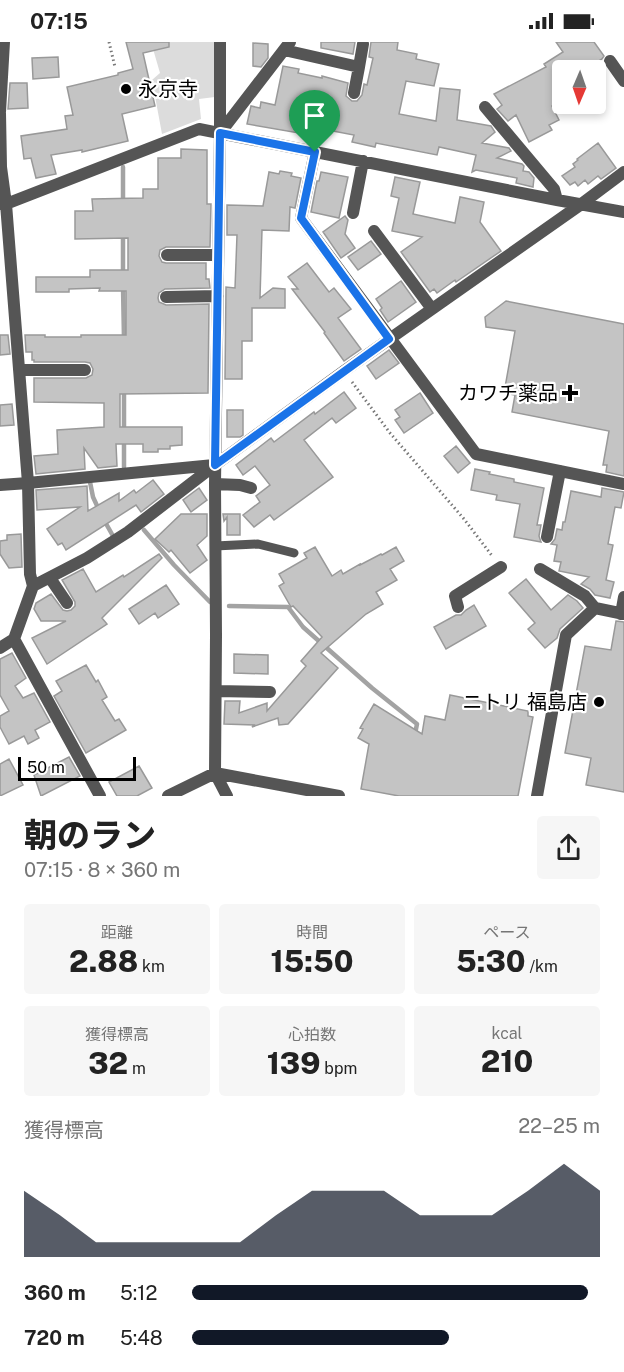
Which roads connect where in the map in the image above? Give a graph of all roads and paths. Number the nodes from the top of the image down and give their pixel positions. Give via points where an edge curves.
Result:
1 (4, 42) edge
2 (109, 42) edge
3 (220, 42) edge
4 (363, 44) dead end
5 (287, 46) edge
6 (610, 61) dead end
7 (359, 67) junction
8 (115, 68) dead end
9 (624, 81) edge
10 (354, 93) dead end
11 (485, 107) dead end
12 (0, 112) edge
13 (220, 133) junction
14 (315, 152) junction
15 (363, 161) junction
16 (624, 172) edge
17 (557, 200) junction
18 (3, 204) edge
19 (580, 205) junction
20 (624, 212) edge
21 (353, 213) dead end
22 (374, 231) dead end
23 (167, 255) dead end
24 (218, 255) junction
25 (218, 296) junction
26 (166, 297) dead end
27 (432, 309) junction
28 (389, 339) junction
29 (19, 370) junction
30 (85, 370) dead end
31 (344, 371) junction
32 (215, 465) junction
33 (560, 471) junction
34 (28, 483) junction
35 (0, 484) edge
36 (215, 484) junction
37 (624, 484) edge
38 (251, 488) dead end
39 (547, 537) dead end
40 (215, 546) junction
41 (294, 553) dead end
42 (501, 567) joint
43 (540, 569) dead end
44 (50, 578) junction
45 (33, 586) junction
46 (624, 597) edge
47 (67, 603) dead end
48 (458, 607) dead end
49 (595, 608) junction
50 (622, 614) edge
51 (14, 639) junction
52 (0, 648) edge
53 (216, 691) junction
54 (270, 692) dead end
55 (215, 773) junction
56 (100, 796) edge
57 (168, 796) edge
58 (215, 796) edge
59 (227, 796) edge
60 (339, 796) edge
61 (537, 796) edge

1 - 12 street
2 - 8 path
3 - 13 street
4 - 7 street
5 - 7 street
5 - 13 street
6 - 9 street
7 - 10 street
11 - 17 street via 554,189
12 - 18 street
13 - 14 street
13 - 18 street via 199,129
13 - 24 street
14 - 15 street
14 - 28 street via 301,218
15 - 17 street
15 - 21 street
16 - 19 street
17 - 19 street
18 - 29 street
19 - 20 street
19 - 27 street
22 - 27 street
23 - 24 street
24 - 25 street
25 - 26 street
25 - 32 street
27 - 28 street
28 - 31 street
28 - 33 street via 476,454
29 - 30 street
29 - 34 street
31 - 32 street
31 - 42 path
32 - 34 street
32 - 36 street
32 - 44 street via 128,532
33 - 37 street
33 - 39 street
34 - 35 street
34 - 45 street
36 - 38 street
36 - 40 street
40 - 41 lane via 258,544
40 - 53 street
42 - 48 street via 455,596
43 - 49 street via 585,596
44 - 45 street
44 - 47 street
45 - 51 street
46 - 50 street
49 - 50 street
49 - 61 street via 566,635
51 - 52 street
51 - 56 street
53 - 54 street
53 - 55 street
55 - 57 street
55 - 58 street
55 - 59 street
55 - 60 street

